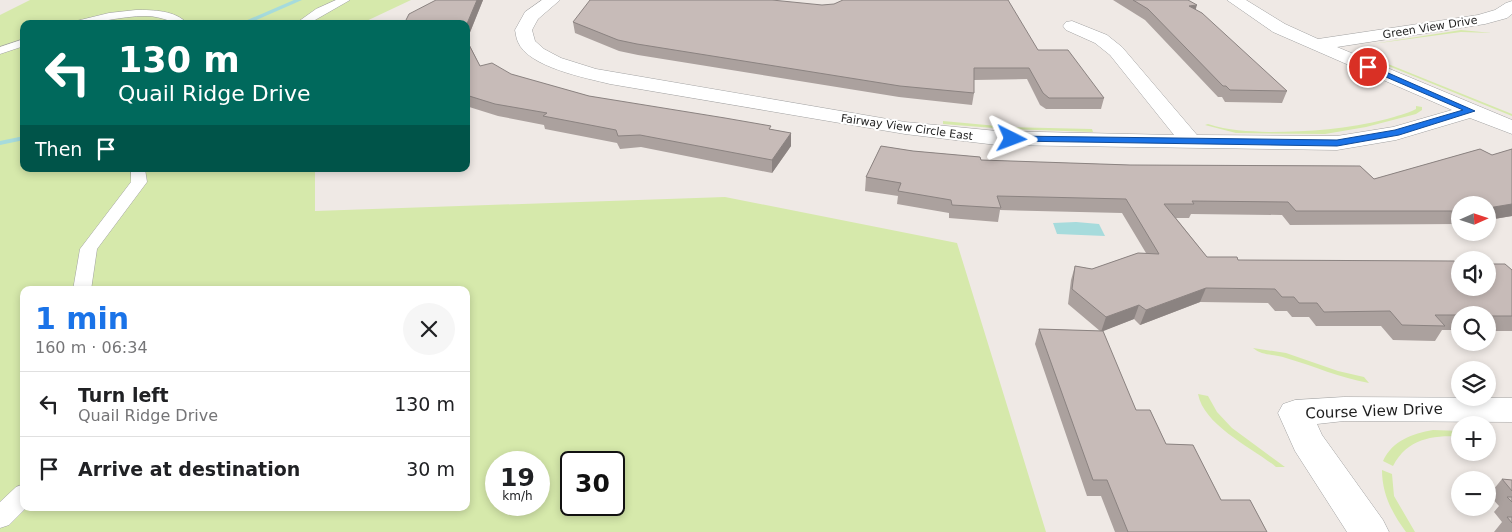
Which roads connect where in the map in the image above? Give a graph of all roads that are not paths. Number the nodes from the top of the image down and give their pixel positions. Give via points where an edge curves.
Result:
1 (345, 0) edge
2 (552, 0) edge
3 (1235, 0) edge
4 (147, 3) dead end
5 (1512, 6) edge
6 (156, 14) junction
7 (92, 20) edge
8 (176, 20) edge
9 (306, 20) edge
10 (1479, 20) junction
11 (1072, 26) dead end
12 (1504, 29) dead end
13 (20, 44) edge
14 (1316, 45) junction
15 (0, 51) edge
16 (1471, 111) junction
17 (1512, 128) edge
18 (1191, 142) junction
19 (138, 172) edge
20 (83, 286) edge
21 (1512, 410) edge
22 (20, 498) edge
23 (0, 518) edge
24 (1369, 532) edge

1 - 9 lane
2 - 18 street, Fairway View Circle East via 526,22 524,34 528,44 550,61 589,74 931,132 1052,140
3 - 14 street via 1260,17
4 - 6 lane
5 - 10 street, Green View Drive via 1500,14
6 - 7 lane via 112,15
6 - 8 lane
10 - 12 street
10 - 14 street, Green View Drive
11 - 18 street via 1101,39 1116,51
13 - 15 lane
14 - 16 street
16 - 17 street
16 - 18 street, Fairway View Circle East via 1396,133 1348,142
19 - 20 lane via 139,182 89,249
21 - 24 street, Course View Drive via 1344,409 1295,413 1307,441
22 - 23 lane

